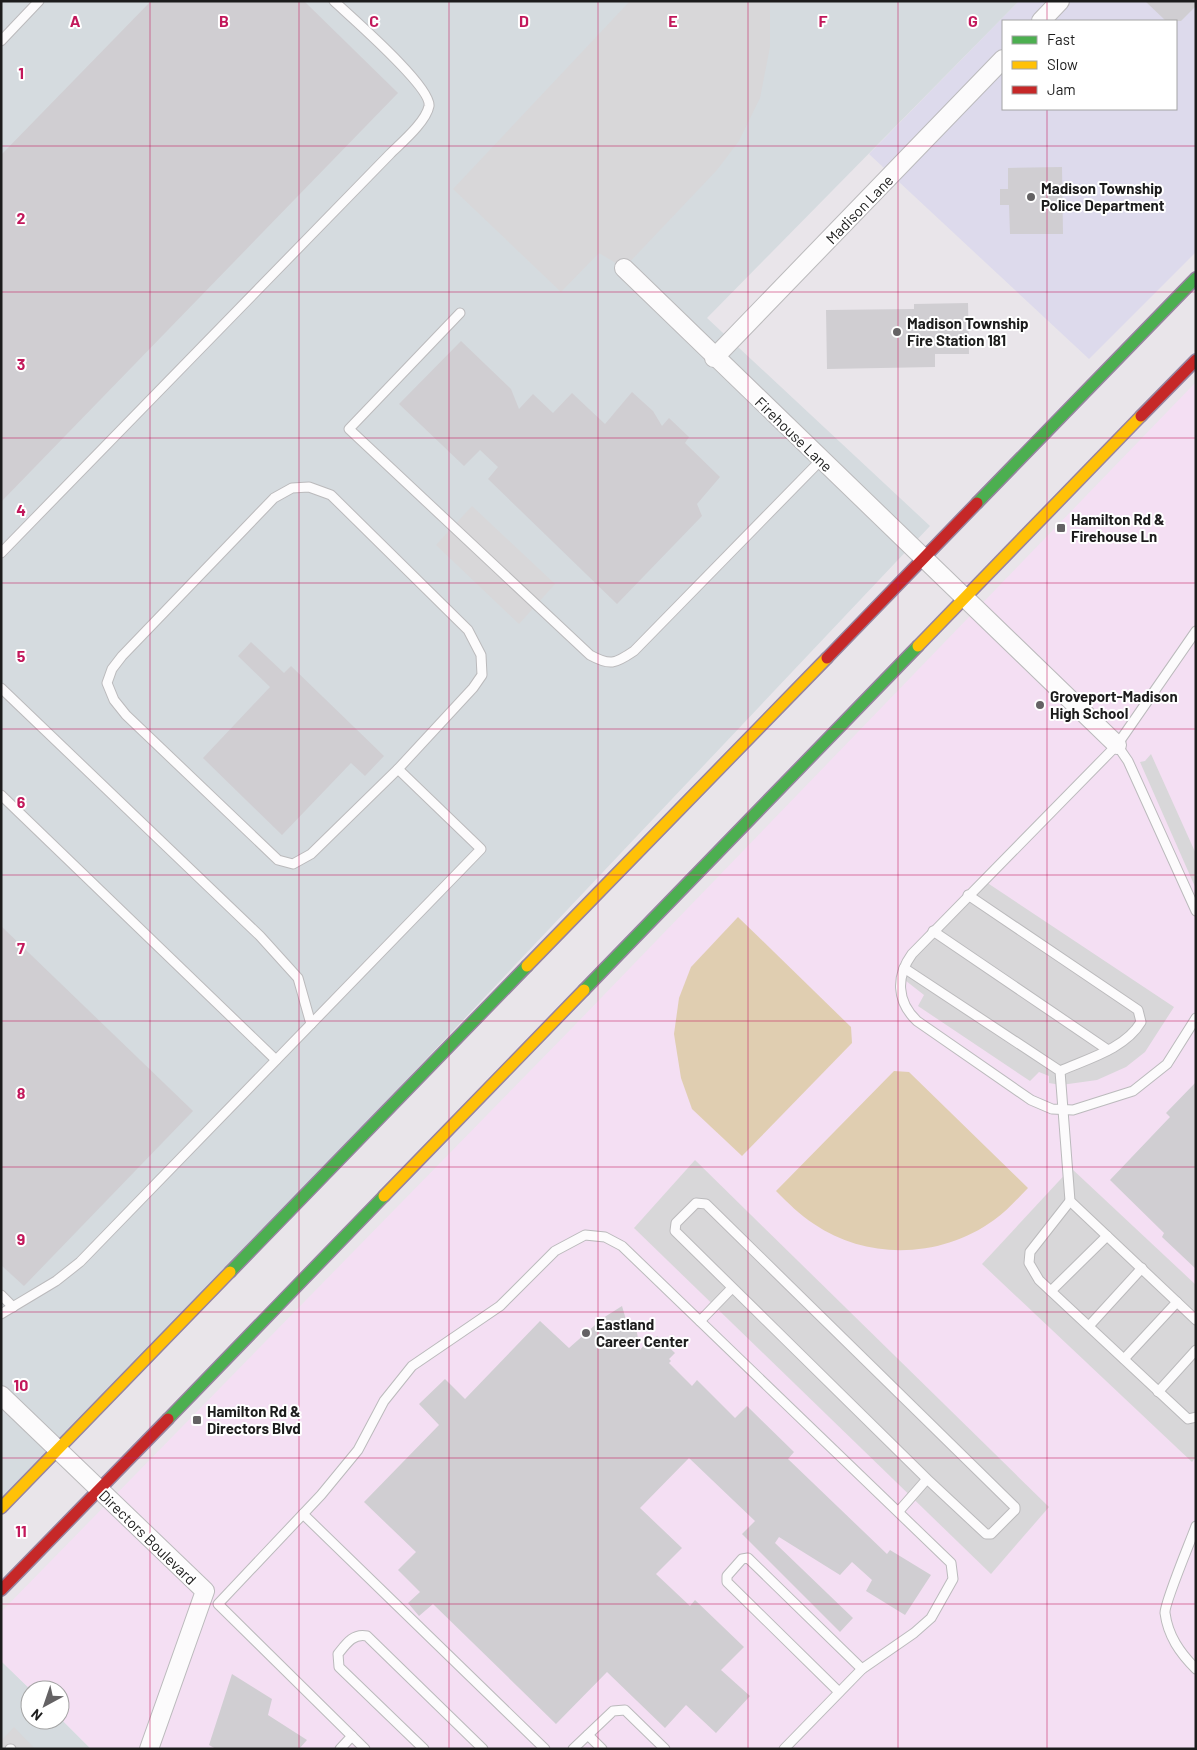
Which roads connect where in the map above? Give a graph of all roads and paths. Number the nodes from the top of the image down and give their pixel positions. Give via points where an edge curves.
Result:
1 (39, 1) edge
2 (334, 1) edge
3 (1060, 1) edge
4 (1042, 20) edge
5 (1, 42) edge
6 (1002, 60) edge
7 (624, 268) dead end
8 (1196, 278) edge
9 (460, 313) dead end
10 (714, 358) junction
11 (1196, 360) edge
12 (821, 460) junction
13 (1, 553) edge
14 (924, 559) junction
15 (964, 598) junction
16 (1196, 631) edge
17 (1, 688) edge
18 (1117, 745) junction
19 (398, 769) junction
20 (1, 795) edge
21 (968, 896) junction
22 (1196, 911) edge
23 (933, 931) junction
24 (904, 968) junction
25 (1196, 1018) edge
26 (312, 1024) junction
27 (1108, 1050) junction
28 (276, 1060) junction
29 (1060, 1071) junction
30 (1062, 1110) junction
31 (1070, 1201) junction
32 (1107, 1236) junction
33 (1142, 1268) junction
34 (732, 1288) junction
35 (1052, 1291) junction
36 (1, 1296) edge
37 (1177, 1302) junction
38 (13, 1307) junction
39 (1, 1314) edge
40 (1196, 1320) edge
41 (700, 1321) junction
42 (1089, 1326) junction
43 (1196, 1350) edge
44 (1124, 1358) junction
45 (1158, 1392) junction
46 (1, 1395) edge
47 (1192, 1418) edge
48 (1196, 1427) edge
49 (57, 1450) junction
50 (927, 1479) junction
51 (99, 1490) junction
52 (1, 1508) edge
53 (899, 1511) junction
54 (303, 1514) junction
55 (1196, 1526) edge
56 (1, 1590) edge
57 (205, 1591) junction
58 (218, 1604) junction
59 (862, 1669) junction
60 (1196, 1669) edge
61 (839, 1692) junction
62 (588, 1735) junction
63 (352, 1736) junction
64 (148, 1749) edge
65 (340, 1749) edge
66 (365, 1749) edge
67 (424, 1749) edge
68 (483, 1749) edge
69 (545, 1749) edge
70 (573, 1749) edge
71 (602, 1749) edge
72 (665, 1749) edge
73 (784, 1749) edge

1 - 5 lane
2 - 13 lane via 420,86 429,105 424,116
3 - 4 street
6 - 10 street, Madison Lane
7 - 10 street, Firehouse Lane
8 - 14 main road
9 - 12 lane via 349,429 590,655 604,663 620,660 634,651
10 - 12 street, Firehouse Lane
11 - 15 main road
12 - 14 street, Firehouse Lane
14 - 15 street, Firehouse Lane
14 - 49 main road
15 - 18 street, Firehouse Lane
15 - 51 main road
16 - 18 lane
17 - 26 lane via 260,936 298,978
18 - 21 lane
18 - 22 lane via 1128,761
19 - 19 lane via 312,854 293,864 278,860 126,716 106,683 122,656 274,498 292,488 309,487 331,495 468,630 481,655 482,675 473,688
19 - 26 lane via 481,849
20 - 28 lane
21 - 23 lane
21 - 27 lane via 1138,1010 1141,1022 1137,1028
23 - 24 lane
23 - 27 lane
24 - 29 lane
24 - 30 lane via 899,981 900,992 909,1013 1031,1100
25 - 30 lane via 1167,1064 1133,1090 1082,1109
26 - 28 lane
27 - 29 lane
28 - 38 lane via 80,1262
29 - 30 lane
30 - 31 lane
31 - 32 lane
31 - 35 lane via 1030,1252 1029,1263
32 - 33 lane
32 - 35 lane
33 - 37 lane
33 - 42 lane
34 - 41 lane
34 - 50 lane
34 - 50 lane via 675,1231 676,1223 696,1202 706,1204 1013,1503 1015,1510 991,1534 986,1534
35 - 42 lane
36 - 38 lane
37 - 40 lane
37 - 44 lane
38 - 39 lane
41 - 53 lane
41 - 54 lane via 622,1246 605,1237 585,1235 555,1251 500,1306 412,1366 384,1400 358,1450
42 - 44 lane
43 - 45 lane
44 - 45 lane
45 - 47 lane
46 - 49 street, Directors Boulevard
47 - 48 lane
49 - 51 street, Directors Boulevard
49 - 52 main road
50 - 53 lane
51 - 56 main road
51 - 57 street, Directors Boulevard
53 - 59 lane via 947,1557 953,1579 931,1618
54 - 58 lane
54 - 69 lane
55 - 60 lane via 1165,1611 1171,1636 1182,1655
57 - 58 lane
57 - 64 street, Directors Boulevard
58 - 63 lane
59 - 61 lane
59 - 61 lane via 748,1558 742,1559 727,1576 726,1582
61 - 73 lane
62 - 70 lane
62 - 71 lane
62 - 72 lane via 613,1711 625,1710
63 - 65 lane
63 - 66 lane
67 - 68 lane via 339,1667 338,1654 353,1637 367,1636

